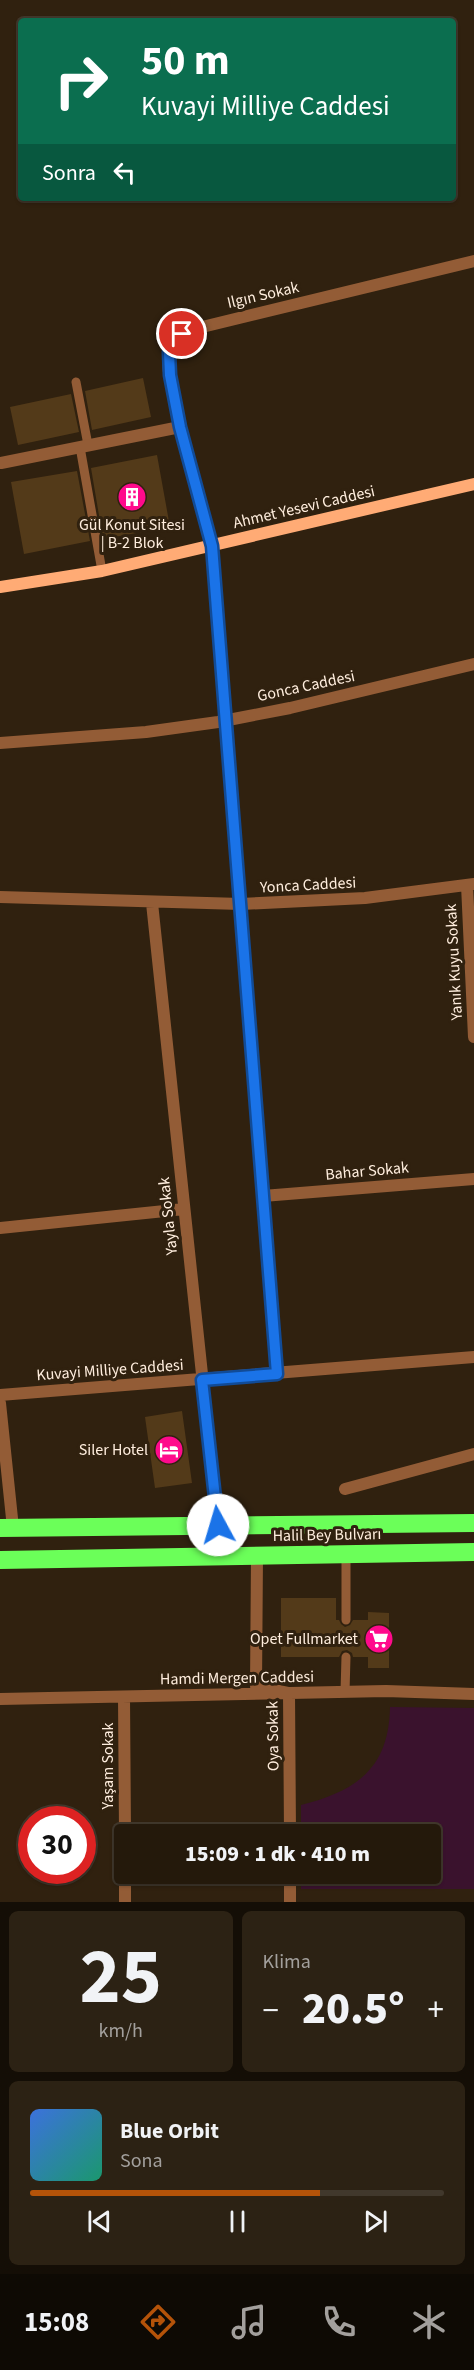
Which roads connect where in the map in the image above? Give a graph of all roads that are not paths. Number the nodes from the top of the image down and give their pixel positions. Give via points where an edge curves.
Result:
1 (474, 261) edge
2 (76, 382) dead end
3 (180, 427) junction
4 (84, 446) junction
5 (0, 464) edge
6 (474, 484) edge
7 (212, 546) junction
8 (102, 571) junction
9 (0, 587) edge
10 (474, 664) edge
11 (226, 719) junction
12 (0, 742) edge
13 (470, 884) edge
14 (0, 897) edge
15 (152, 903) junction
16 (241, 904) junction
17 (473, 996) edge
18 (474, 1037) edge
19 (474, 1179) edge
20 (263, 1196) junction
21 (184, 1209) junction
22 (0, 1228) edge
23 (474, 1357) edge
24 (277, 1374) junction
25 (202, 1380) junction
26 (0, 1395) edge
27 (0, 1403) edge
28 (474, 1454) edge
29 (345, 1489) dead end
30 (474, 1522) edge
31 (218, 1525) junction
32 (6, 1528) edge
33 (474, 1552) edge
34 (346, 1554) junction
35 (256, 1556) junction
36 (0, 1560) edge
37 (346, 1620) dead end
38 (345, 1657) dead end
39 (345, 1692) junction
40 (289, 1693) junction
41 (474, 1694) edge
42 (124, 1697) junction
43 (0, 1699) edge
44 (125, 1824) edge
45 (290, 1824) edge
46 (125, 1884) edge
47 (290, 1884) edge
48 (125, 1902) edge
49 (290, 1902) edge

1 - 3 street, Ilgın Sokak via 182,334 169,352
2 - 4 lane
3 - 4 street
3 - 7 street, Ilgın Sokak
4 - 5 street
4 - 8 lane
6 - 7 street, Ahmet Yesevi Caddesi
7 - 8 street, Ahmet Yesevi Caddesi
7 - 11 street, Ilgın Sokak
8 - 9 street, Ahmet Yesevi Caddesi
10 - 11 street, Gonca Caddesi via 290,708
11 - 12 street, Gonca Caddesi via 146,732
11 - 16 street, Ilgın Sokak
13 - 16 street, Yonca Caddesi via 365,898
13 - 17 street, Yanık Kuyu Sokak
14 - 15 street, Yonca Caddesi
15 - 16 street, Yonca Caddesi
15 - 21 street, Yayla Sokak
16 - 20 street, Ilgın Sokak
17 - 18 street, Yanık Kuyu Sokak
19 - 20 street, Bahar Sokak
20 - 24 street, Ilgın Sokak
21 - 22 street
21 - 25 street, Yayla Sokak
23 - 24 street, Kuvayi Milliye Caddesi
24 - 25 street, Kuvayi Milliye Caddesi
25 - 26 street, Kuvayi Milliye Caddesi
25 - 31 street, Yayla Sokak
27 - 32 street
28 - 29 street
30 - 31 highway, Halil Bey Bulvarı
31 - 32 highway, Halil Bey Bulvarı
33 - 34 highway, Halil Bey Bulvarı
34 - 35 highway, Halil Bey Bulvarı
34 - 37 lane
35 - 36 highway, Halil Bey Bulvarı
35 - 40 street, Oya Sokak via 256,1686
38 - 39 lane
39 - 40 street, Hamdi Mergen Caddesi
39 - 41 street, Hamdi Mergen Caddesi
40 - 42 street, Hamdi Mergen Caddesi
40 - 45 street, Oya Sokak
42 - 43 street, Hamdi Mergen Caddesi
42 - 44 street, Yaşam Sokak
46 - 48 street
47 - 49 street

